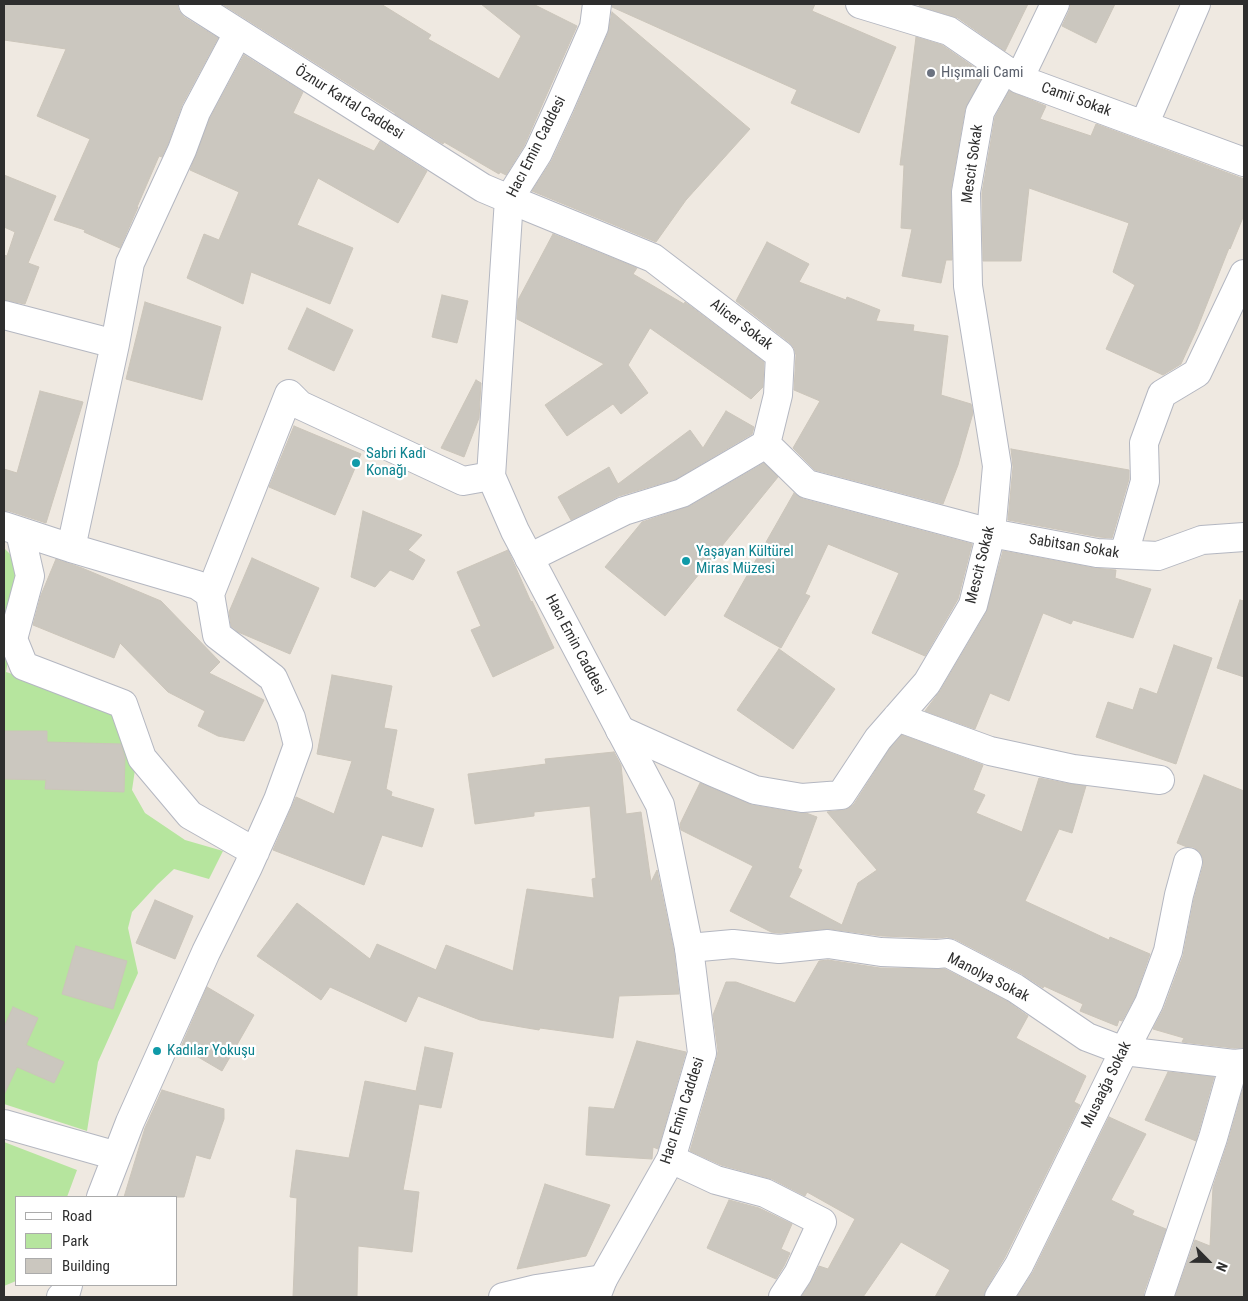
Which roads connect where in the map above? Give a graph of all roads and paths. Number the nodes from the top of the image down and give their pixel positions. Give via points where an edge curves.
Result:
1 (193, 4) edge
2 (597, 4) edge
3 (860, 4) edge
4 (1055, 4) edge
5 (1196, 4) edge
6 (238, 33) junction
7 (1011, 74) junction
8 (1144, 125) junction
9 (1244, 162) edge
10 (508, 198) junction
11 (1244, 274) edge
12 (4, 315) edge
13 (115, 344) junction
14 (766, 444) junction
15 (491, 476) junction
16 (12, 529) edge
17 (990, 533) junction
18 (1244, 537) edge
19 (71, 548) junction
20 (1124, 554) junction
21 (529, 558) junction
22 (210, 594) junction
23 (897, 717) junction
24 (620, 730) junction
25 (1160, 780) dead end
26 (255, 852) junction
27 (1188, 862) dead end
28 (689, 948) junction
29 (1124, 1051) junction
30 (1239, 1063) edge
31 (4, 1124) edge
32 (117, 1156) junction
33 (671, 1159) junction
34 (101, 1196) edge
35 (600, 1288) edge
36 (503, 1297) edge
37 (783, 1297) edge
38 (999, 1297) edge
39 (1159, 1297) edge

1 - 6 street, Öznur Kartal Caddesi
2 - 10 street, Hacı Emin Caddesi via 594,27 538,153
3 - 7 street, Camii Sokak via 949,31
4 - 7 street, Mescit Sokak
5 - 8 street
6 - 10 street, Öznur Kartal Caddesi via 483,188
6 - 13 street via 196,112 130,263
7 - 8 street, Camii Sokak
7 - 17 street, Mescit Sokak via 980,112 966,192 968,286 997,466
8 - 9 street, Camii Sokak
10 - 14 street, Alicer Sokak via 653,258 780,355 778,395
10 - 15 street, Hacı Emin Caddesi
11 - 20 street via 1197,373 1162,394 1144,443 1145,481
12 - 13 street
13 - 19 street
14 - 17 street via 807,484
14 - 21 street via 682,493 624,511
15 - 21 street, Hacı Emin Caddesi
15 - 22 street via 463,481 300,405 289,394
16 - 19 street
16 - 26 street via 30,576 13,639 24,666 123,704 142,758 190,815
17 - 20 street, Sabitsan Sokak via 1097,553
17 - 23 street, Mescit Sokak via 973,605 926,683
18 - 20 street, Sabitsan Sokak via 1202,540 1158,556
19 - 22 street via 197,585
21 - 24 street, Hacı Emin Caddesi
22 - 26 street via 217,635 273,678 291,718 298,745
23 - 24 street, Mescit Sokak via 878,739 841,795 802,798 755,790
23 - 25 street via 990,752 1073,770
24 - 28 street, Hacı Emin Caddesi via 660,805
26 - 32 street via 206,952
27 - 29 street, Musaağa Sokak via 1168,951 1149,1003
28 - 29 street, Manolya Sokak via 733,944 779,949 828,944 881,952 948,953 1015,988 1087,1037
28 - 33 street, Hacı Emin Caddesi via 702,1053
29 - 30 street, Manolya Sokak
29 - 38 street, Musaağa Sokak via 1019,1265
30 - 39 street
31 - 32 street
32 - 34 street
33 - 35 street, Hacı Emin Caddesi
33 - 37 street via 716,1180 765,1193 822,1222 798,1274
35 - 36 street via 536,1289

